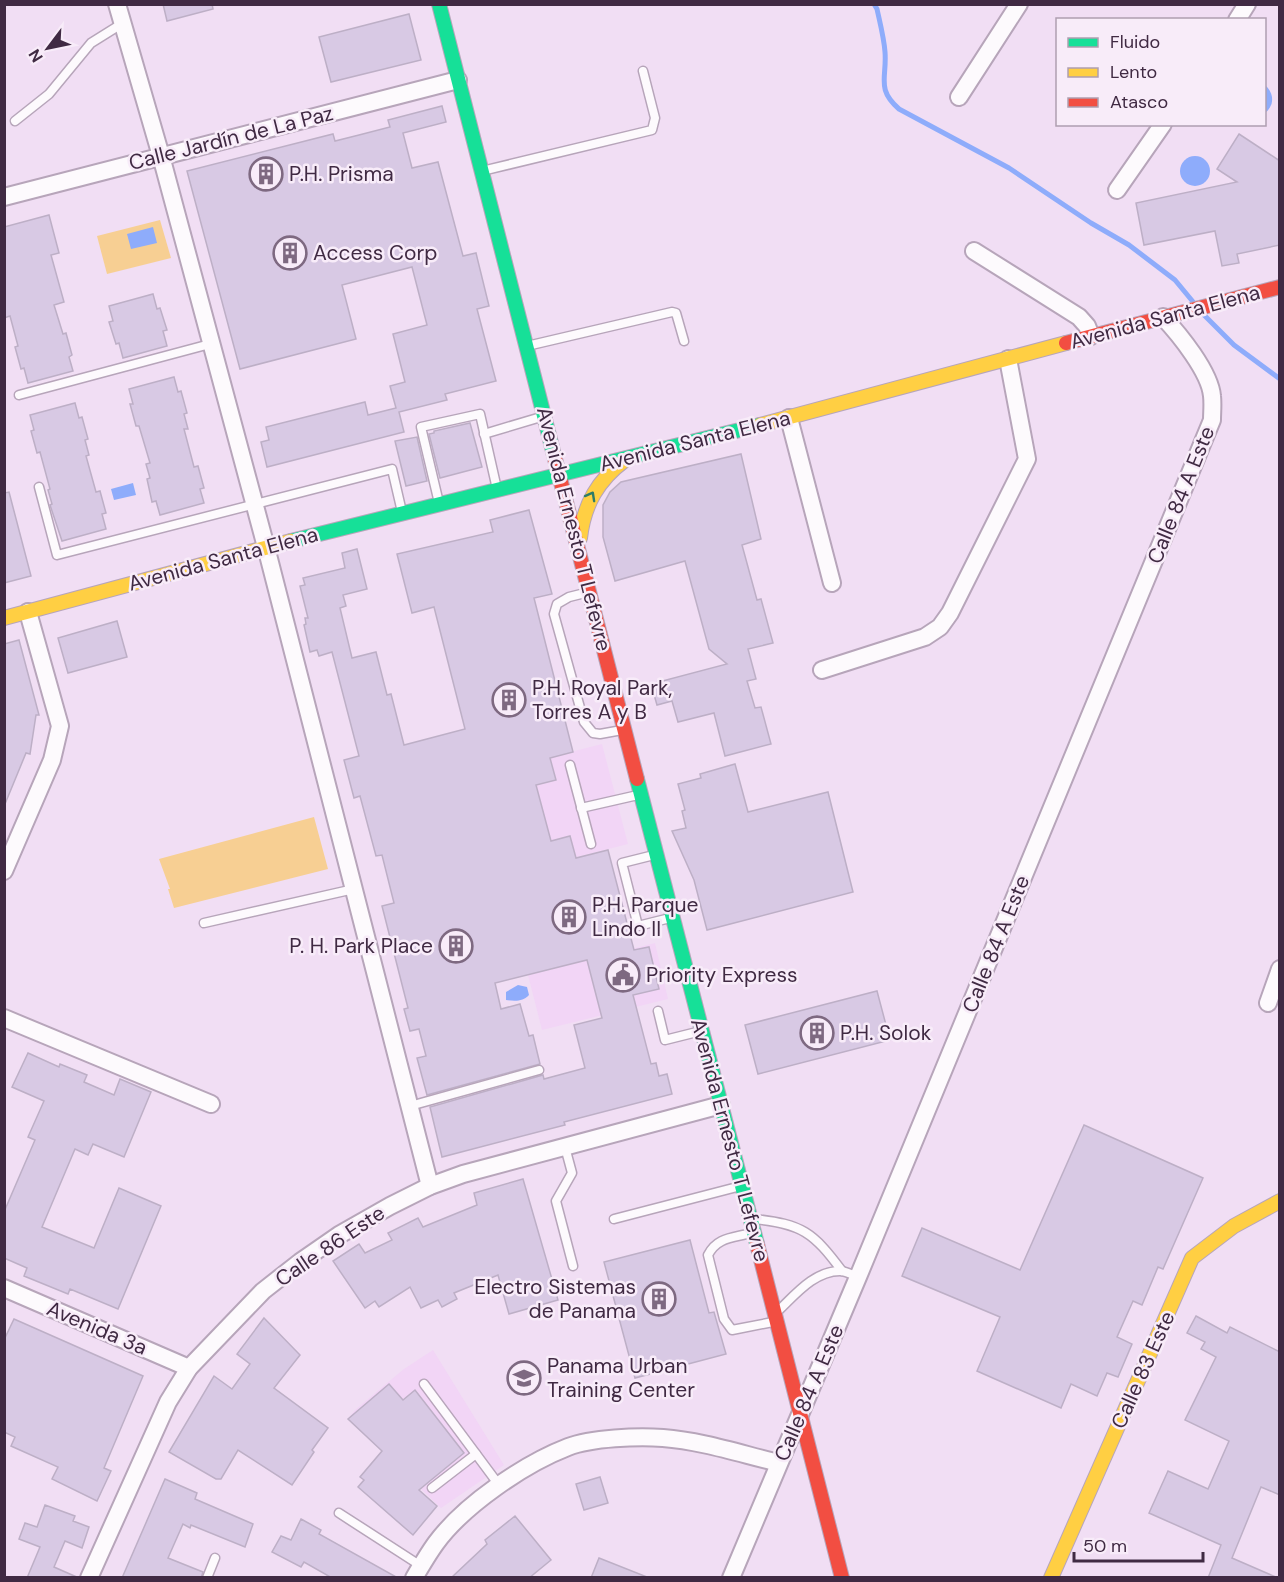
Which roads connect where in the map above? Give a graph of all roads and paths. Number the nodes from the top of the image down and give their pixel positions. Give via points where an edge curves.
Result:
1 (117, 4) edge
2 (438, 4) edge
3 (1019, 4) edge
4 (1248, 4) edge
5 (1238, 18) edge
6 (123, 23) junction
7 (643, 72) dead end
8 (458, 80) junction
9 (959, 97) dead end
10 (15, 121) dead end
11 (1162, 126) edge
12 (161, 156) junction
13 (482, 171) junction
14 (1117, 190) dead end
15 (4, 197) edge
16 (974, 251) dead end
17 (1280, 287) edge
18 (1166, 316) junction
19 (1091, 336) junction
20 (684, 341) dead end
21 (210, 344) junction
22 (527, 346) junction
23 (1008, 359) junction
24 (20, 395) dead end
25 (545, 416) junction
26 (789, 418) junction
27 (484, 434) junction
28 (636, 455) junction
29 (560, 474) junction
30 (39, 487) dead end
31 (497, 489) junction
32 (254, 504) junction
33 (439, 504) junction
34 (403, 513) junction
35 (266, 547) junction
36 (579, 552) junction
37 (832, 583) dead end
38 (589, 592) junction
39 (28, 612) junction
40 (4, 618) edge
41 (822, 670) dead end
42 (625, 729) junction
43 (570, 765) dead end
44 (642, 794) junction
45 (581, 808) junction
46 (591, 844) dead end
47 (657, 854) junction
48 (4, 872) edge
49 (354, 889) junction
50 (673, 917) junction
51 (204, 923) dead end
52 (1280, 969) edge
53 (1268, 1003) dead end
54 (658, 1011) dead end
55 (4, 1018) edge
56 (702, 1031) junction
57 (539, 1070) dead end
58 (211, 1104) dead end
59 (721, 1105) junction
60 (410, 1106) junction
61 (565, 1147) junction
62 (430, 1185) junction
63 (742, 1185) junction
64 (1280, 1201) edge
65 (751, 1218) junction
66 (614, 1219) dead end
67 (755, 1233) junction
68 (573, 1266) dead end
69 (842, 1271) junction
70 (858, 1277) junction
71 (4, 1288) edge
72 (776, 1318) junction
73 (189, 1368) junction
74 (424, 1384) dead end
75 (800, 1412) junction
76 (477, 1454) junction
77 (779, 1463) junction
78 (500, 1486) junction
79 (432, 1488) dead end
80 (339, 1513) dead end
81 (215, 1558) dead end
82 (418, 1572) edge
83 (89, 1578) edge
84 (207, 1578) edge
85 (731, 1578) edge
86 (842, 1578) edge
87 (1051, 1578) edge

1 - 6 street
2 - 8 street, Avenida Ernesto T Lefevre
3 - 9 street
4 - 5 street
6 - 10 lane via 91,43 49,93
6 - 12 street
7 - 13 lane via 655,118 652,130
8 - 12 street, Calle Jardín de La Paz
8 - 13 street, Avenida Ernesto T Lefevre
11 - 14 street
12 - 15 street, Calle Jardín de La Paz
12 - 21 street
13 - 22 street, Avenida Ernesto T Lefevre
16 - 19 street via 1078,317
17 - 18 street, Avenida Santa Elena
18 - 19 street, Avenida Santa Elena
18 - 70 street, Calle 84 A Este via 1200,367 1212,394 1212,420
19 - 23 street, Avenida Santa Elena
20 - 22 lane via 679,317 672,312
21 - 24 lane
21 - 32 street
22 - 25 street, Avenida Ernesto T Lefevre
23 - 26 street, Avenida Santa Elena
23 - 41 street via 1027,459 950,613 940,627 925,637
25 - 27 lane
25 - 29 street, Avenida Ernesto T Lefevre
26 - 28 street, Avenida Santa Elena
26 - 37 street
27 - 31 lane
27 - 33 lane via 480,414 421,427
28 - 29 street, Avenida Santa Elena
36 -> 28 street via 583,513 594,490 618,465
29 - 31 street, Avenida Santa Elena
29 - 36 street, Avenida Ernesto T Lefevre
30 - 32 lane via 57,555
31 - 33 street, Avenida Santa Elena
32 - 34 lane via 392,469
32 - 35 street
33 - 34 street, Avenida Santa Elena
34 - 35 street, Avenida Santa Elena
35 - 39 street, Avenida Santa Elena
35 - 49 street
36 - 38 street, Avenida Ernesto T Lefevre
38 - 42 street, Avenida Ernesto T Lefevre
38 - 42 lane via 557,604 554,614 584,722 593,733
39 - 40 street, Avenida Santa Elena
39 - 48 street via 60,726 51,760
42 - 44 street, Avenida Ernesto T Lefevre
43 - 45 lane
44 - 45 lane
44 - 47 street, Avenida Ernesto T Lefevre
45 - 46 lane
47 - 50 street, Avenida Ernesto T Lefevre
47 - 50 lane via 622,863 638,926
49 - 51 lane
49 - 60 street
50 - 56 street, Avenida Ernesto T Lefevre
52 - 53 street
54 - 56 lane via 665,1040
55 - 58 street
56 - 59 street, Avenida Ernesto T Lefevre
57 - 60 lane
59 - 61 street, Calle 86 Este
59 - 63 street, Avenida Ernesto T Lefevre
60 - 62 street
61 - 62 street, Calle 86 Este
61 - 68 lane via 572,1173 556,1201
62 - 73 street, Calle 86 Este via 339,1235 300,1262 263,1291
63 - 65 street, Avenida Ernesto T Lefevre
63 - 66 lane
64 - 87 street, Calle 83 Este via 1245,1219 1192,1258
65 - 67 street, Avenida Ernesto T Lefevre
65 - 69 lane via 782,1222 805,1231 815,1237
67 - 72 street, Avenida Ernesto T Lefevre
67 - 72 lane via 713,1245 708,1255 713,1276 724,1318 732,1330
69 - 70 lane
69 - 72 lane via 820,1275 801,1289
70 - 75 street, Calle 84 A Este
71 - 73 street, Avenida 3a
72 - 75 street, Avenida Ernesto T Lefevre
73 - 83 street, Calle 86 Este via 168,1402
74 - 76 lane
75 - 77 street, Calle 84 A Este
75 - 86 street, Avenida Ernesto T Lefevre
76 - 78 lane
76 - 79 lane
77 - 78 street via 697,1443 623,1437 570,1446 526,1467
77 - 85 street, Calle 84 A Este
78 - 82 street via 460,1517 437,1542
80 - 82 lane
81 - 84 lane

